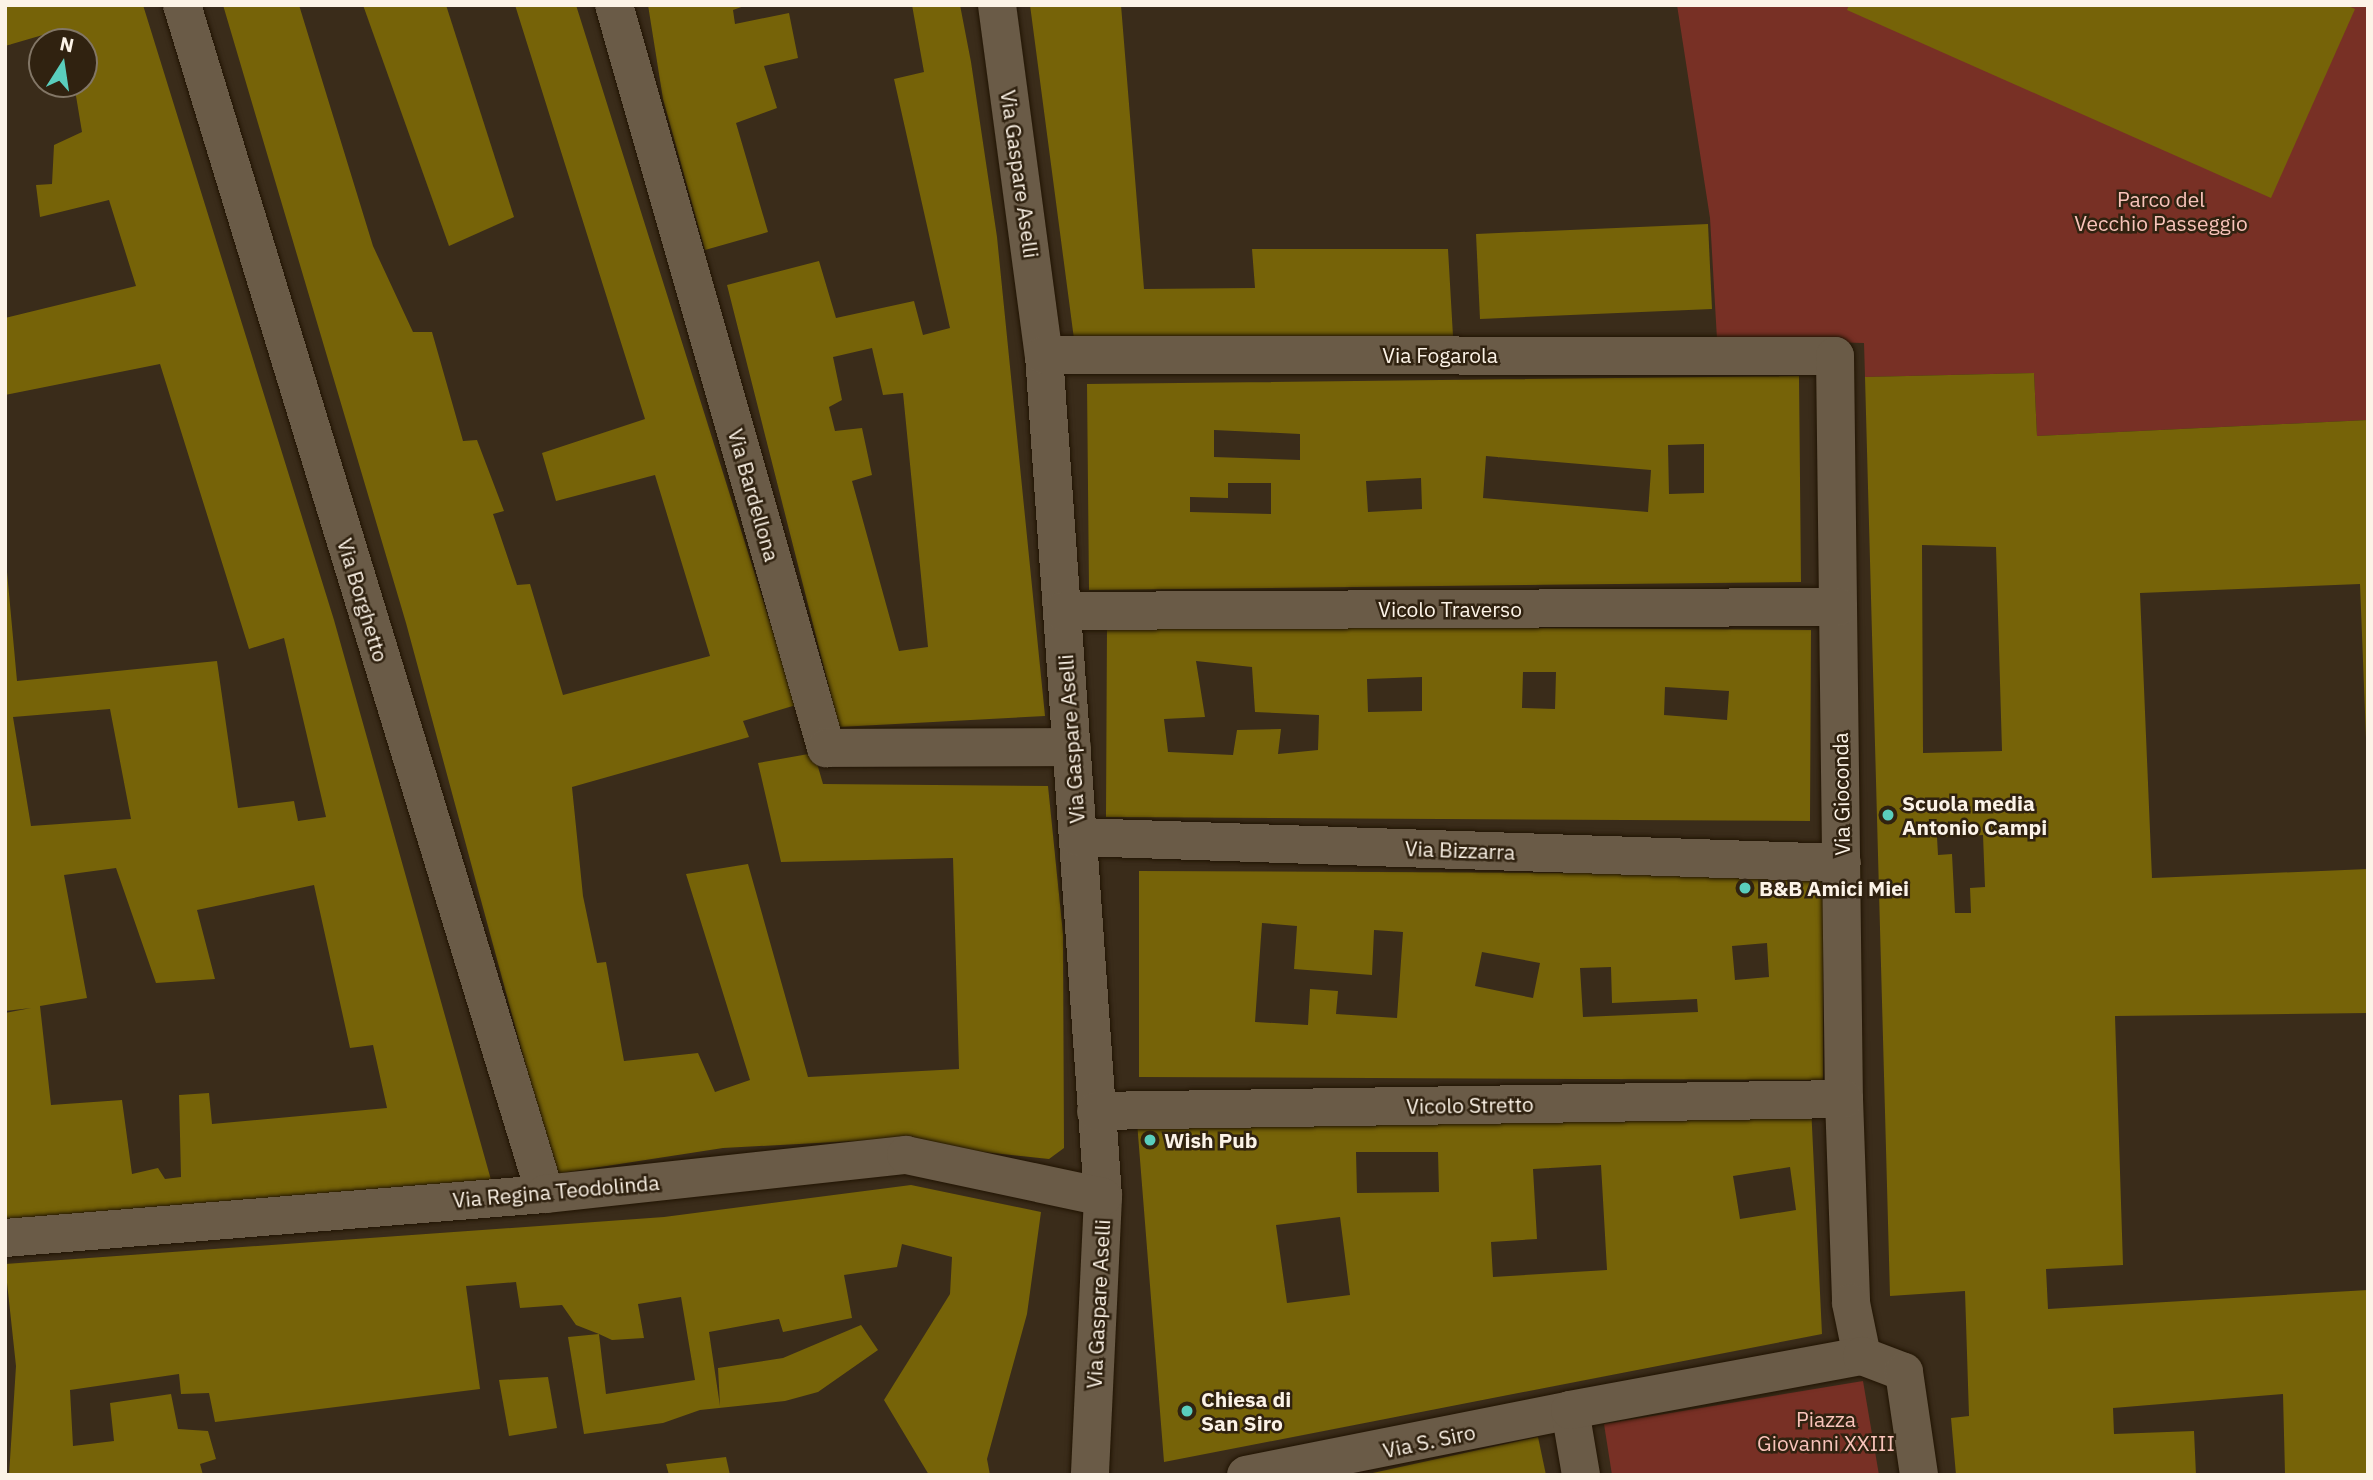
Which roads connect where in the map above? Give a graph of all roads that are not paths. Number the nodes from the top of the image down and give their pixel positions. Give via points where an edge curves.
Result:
1 (182, 5) edge
2 (614, 5) edge
3 (997, 5) edge
4 (1044, 355) junction
5 (1835, 356) joint
6 (1838, 607) junction
7 (1062, 611) junction
8 (1072, 747) junction
9 (1078, 836) junction
10 (1842, 863) junction
11 (1844, 1099) junction
12 (1096, 1111) junction
13 (545, 1194) junction
14 (1103, 1197) junction
15 (5, 1238) edge
16 (1862, 1356) junction
17 (1570, 1410) junction
18 (1090, 1475) edge
19 (1246, 1475) edge
20 (1581, 1475) edge
21 (1919, 1475) edge

1 - 13 street, Via Borghetto
2 - 8 street, Via Bardellona via 826,748
3 - 4 street, Via Gaspare Aselli
4 - 5 street, Via Fogarola
4 - 7 street, Via Gaspare Aselli
5 - 6 street, Via Gioconda
6 - 7 street, Vicolo Traverso
6 - 10 street, Via Gioconda
7 - 8 street, Via Gaspare Aselli
8 - 9 street, Via Gaspare Aselli
9 - 10 street, Via Bizzarra
9 - 12 street, Via Gaspare Aselli
10 - 11 street, Via Gioconda
11 - 12 street, Vicolo Stretto
11 - 16 street, Via Gioconda via 1851,1303
12 - 14 street, Via Gaspare Aselli
13 - 14 street, Via Regina Teodolinda via 906,1155
13 - 15 street, Via Regina Teodolinda
14 - 18 street, Via Gaspare Aselli
16 - 17 street
16 - 21 street via 1904,1372
17 - 19 street, Via S. Siro
17 - 20 street

